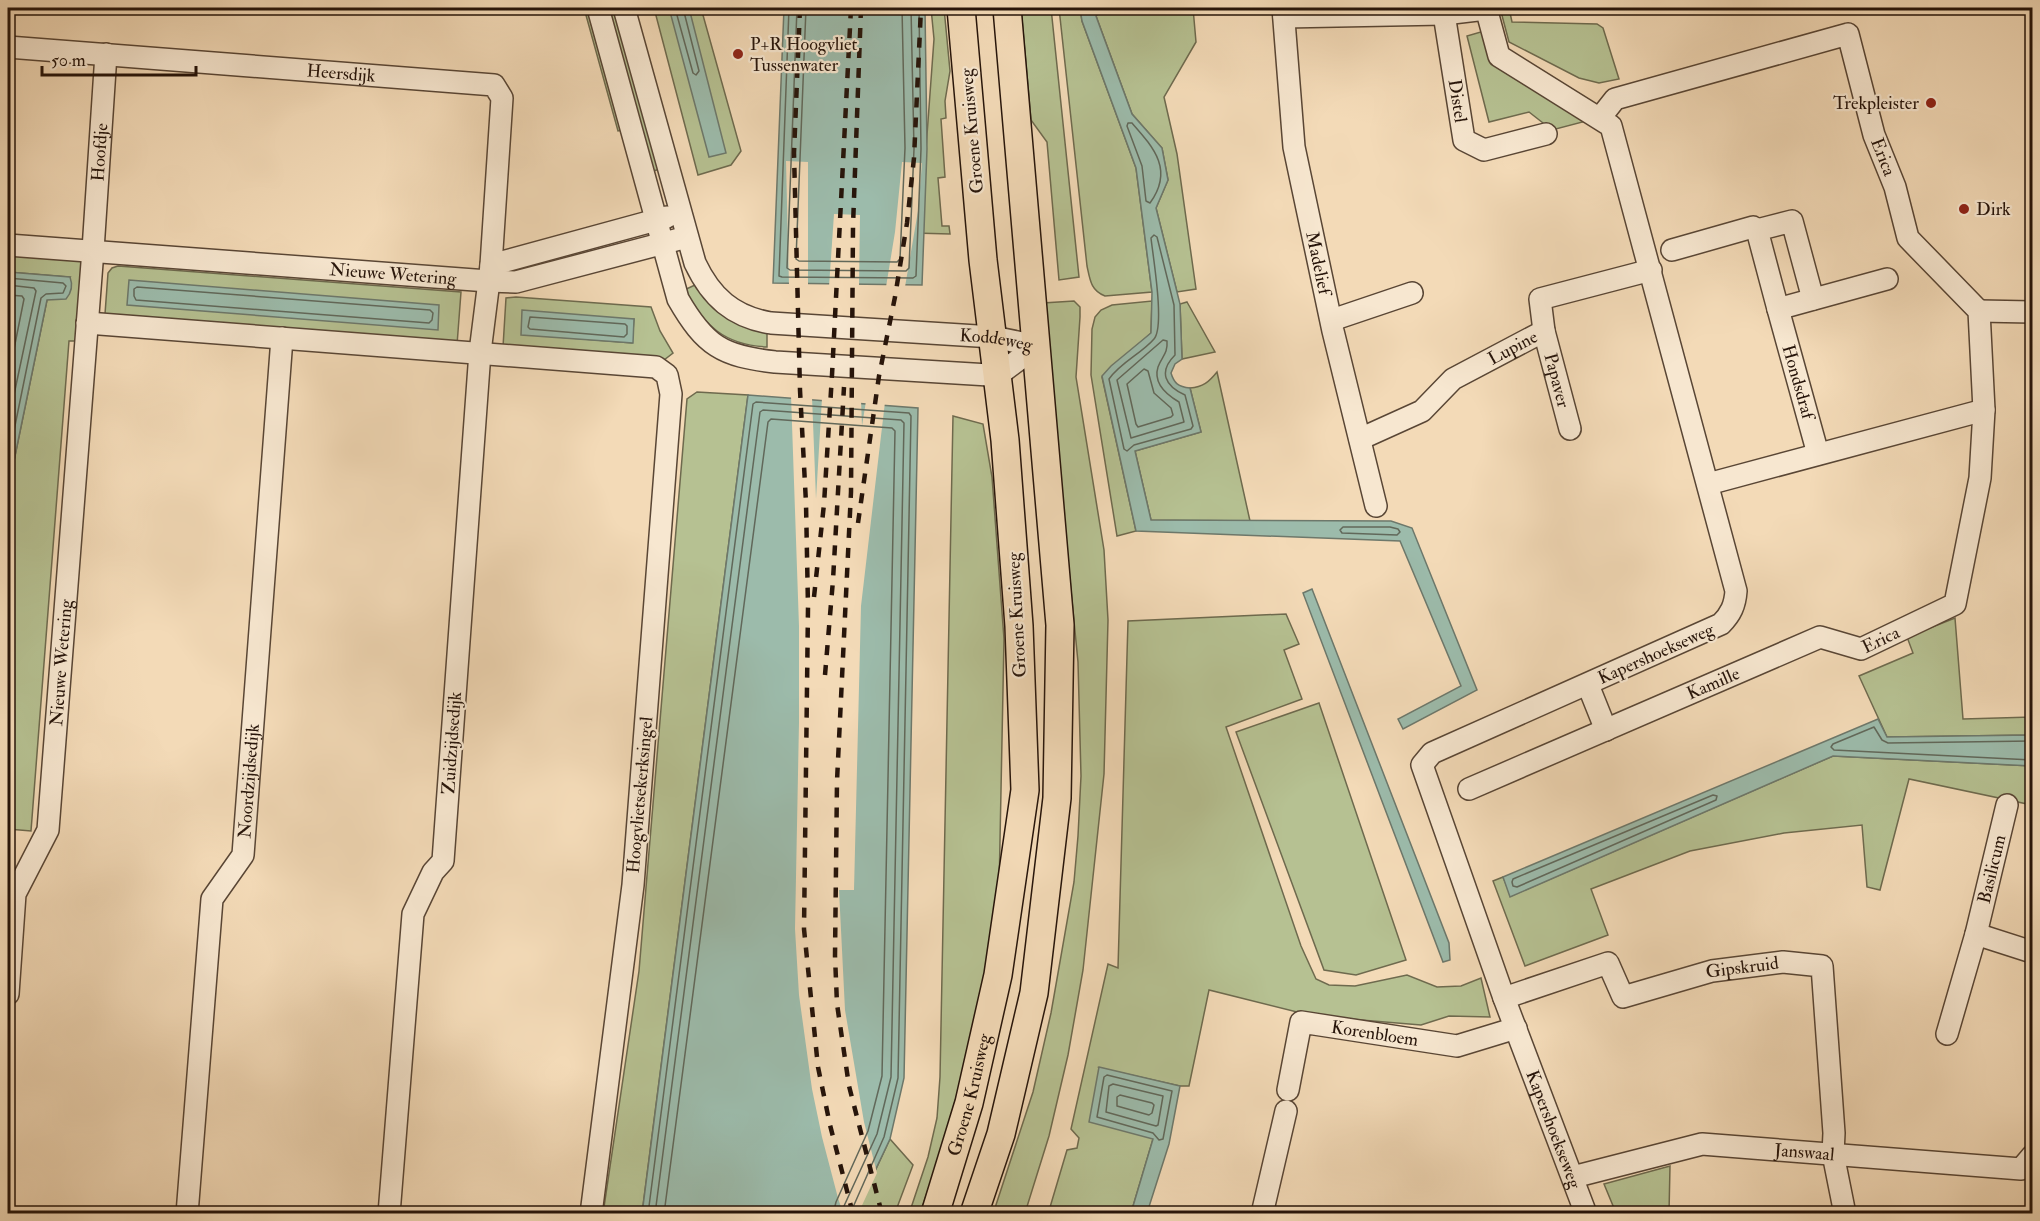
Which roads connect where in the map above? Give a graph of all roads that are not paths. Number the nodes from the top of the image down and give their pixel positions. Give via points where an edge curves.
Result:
1 (598, 8) edge
2 (624, 8) edge
3 (961, 8) edge
4 (1007, 8) edge
5 (1486, 8) edge
6 (1283, 12) edge
7 (1444, 14) junction
8 (8, 46) edge
9 (106, 54) junction
10 (1600, 118) junction
11 (1546, 134) dead end
12 (680, 213) junction
13 (655, 220) junction
14 (1757, 230) junction
15 (687, 237) junction
16 (8, 244) edge
17 (662, 244) junction
18 (93, 250) junction
19 (1672, 250) dead end
20 (1651, 270) junction
21 (490, 273) junction
22 (1887, 279) dead end
23 (1412, 293) dead end
24 (1813, 299) junction
25 (1778, 309) junction
26 (1979, 311) junction
27 (2032, 312) edge
28 (1332, 320) junction
29 (87, 323) junction
30 (1544, 330) junction
31 (993, 336) junction
32 (282, 338) junction
33 (1037, 346) junction
34 (480, 352) junction
35 (998, 375) junction
36 (1984, 410) junction
37 (1570, 429) dead end
38 (1360, 440) junction
39 (1818, 454) junction
40 (1708, 484) junction
41 (1376, 506) dead end
42 (1820, 637) joint
43 (1588, 685) junction
44 (1606, 730) junction
45 (1469, 789) dead end
46 (2007, 805) dead end
47 (1976, 934) junction
48 (2032, 952) edge
49 (8, 994) edge
50 (1504, 998) junction
51 (1516, 1028) junction
52 (1947, 1034) dead end
53 (1833, 1154) junction
54 (2032, 1156) edge
55 (1573, 1177) junction
56 (187, 1214) edge
57 (389, 1214) edge
58 (591, 1214) edge
59 (935, 1214) edge
60 (974, 1214) edge
61 (1262, 1214) edge
62 (1586, 1214) edge
63 (1845, 1214) edge

1 - 13 street, Koddeweg
2 - 12 street, Koddeweg
3 - 31 main road, Groene Kruisweg
4 - 33 main road
5 - 7 street, Madelief
5 - 10 street, Kapershoekseweg via 1499,56
6 - 7 street, Madelief
6 - 28 street, Madelief via 1294,147
7 - 11 street, Distel via 1464,140 1484,150
8 - 9 street, Heersdijk
9 - 18 street, Hoofdje
9 - 21 street, Heersdijk via 494,85 502,98
10 - 20 street, Kapershoekseweg via 1611,126
10 - 26 street, Erica via 1615,99 1848,34 1874,135 1895,187 1908,238
12 - 13 street, Nieuwe Wetering
12 - 15 street, Koddeweg
13 - 17 street, Koddeweg
13 - 21 street, Nieuwe Wetering
14 - 19 street
14 - 24 street via 1792,221
14 - 25 street, Hondsdraf
15 - 17 street, Nieuwe Wetering
15 - 31 street, Koddeweg via 704,282 716,297 756,321
16 - 18 street, Nieuwe Wetering
17 - 21 street, Nieuwe Wetering via 516,282
17 - 35 street, Koddeweg via 687,316 701,334 731,354 775,362
18 - 21 street, Nieuwe Wetering
18 - 29 street, Nieuwe Wetering
20 - 30 street, Lupine via 1540,299
20 - 40 street, Kapershoekseweg
21 - 34 street, Zuidzijdsedijk
22 - 24 street
23 - 28 street
24 - 25 street
25 - 39 street, Hondsdraf
26 - 27 street
26 - 36 street, Erica
28 - 38 street, Madelief
29 - 32 street
29 - 49 street, Nieuwe Wetering via 48,830 15,894
30 - 37 street, Papaver
30 - 38 street, Lupine via 1453,379 1422,411
31 - 33 street, Koddeweg
31 - 35 main road, Groene Kruisweg
32 - 34 street
32 - 56 street, Noordzijdsedijk via 243,855 212,899
33 - 35 street, Koddeweg
33 - 60 main road via 1060,625 1058,798 1034,993 1001,1134
34 - 57 street, Zuidzijdsedijk via 443,861 433,872 414,914
34 - 58 street, Hoogvlietsekerksingel via 656,367 667,375 671,394 633,885
35 - 59 main road, Groene Kruisweg via 1019,626 1025,790 998,975 969,1103
36 - 39 street
36 - 42 street, Erica via 1980,478 1955,604 1860,649
38 - 41 street, Madelief
39 - 40 street
40 - 43 street, Kapershoekseweg via 1736,591 1730,615 1710,630
42 - 44 street, Kamille
43 - 44 street
43 - 50 street, Kapershoekseweg via 1432,753 1422,765
44 - 45 street, Kamille
46 - 47 street, Basilicum
47 - 48 street
47 - 52 street, Basilicum
50 - 51 street, Kapershoekseweg
50 - 53 street, Gipskruid via 1608,963 1623,997 1712,971 1783,962 1822,966
51 - 55 street, Kapershoekseweg
51 - 61 street, Korenbloem via 1457,1046 1301,1022
53 - 54 street, Janswaal via 2021,1169
53 - 55 street, Janswaal via 1702,1144
53 - 63 street
55 - 62 street, Kapershoekseweg

